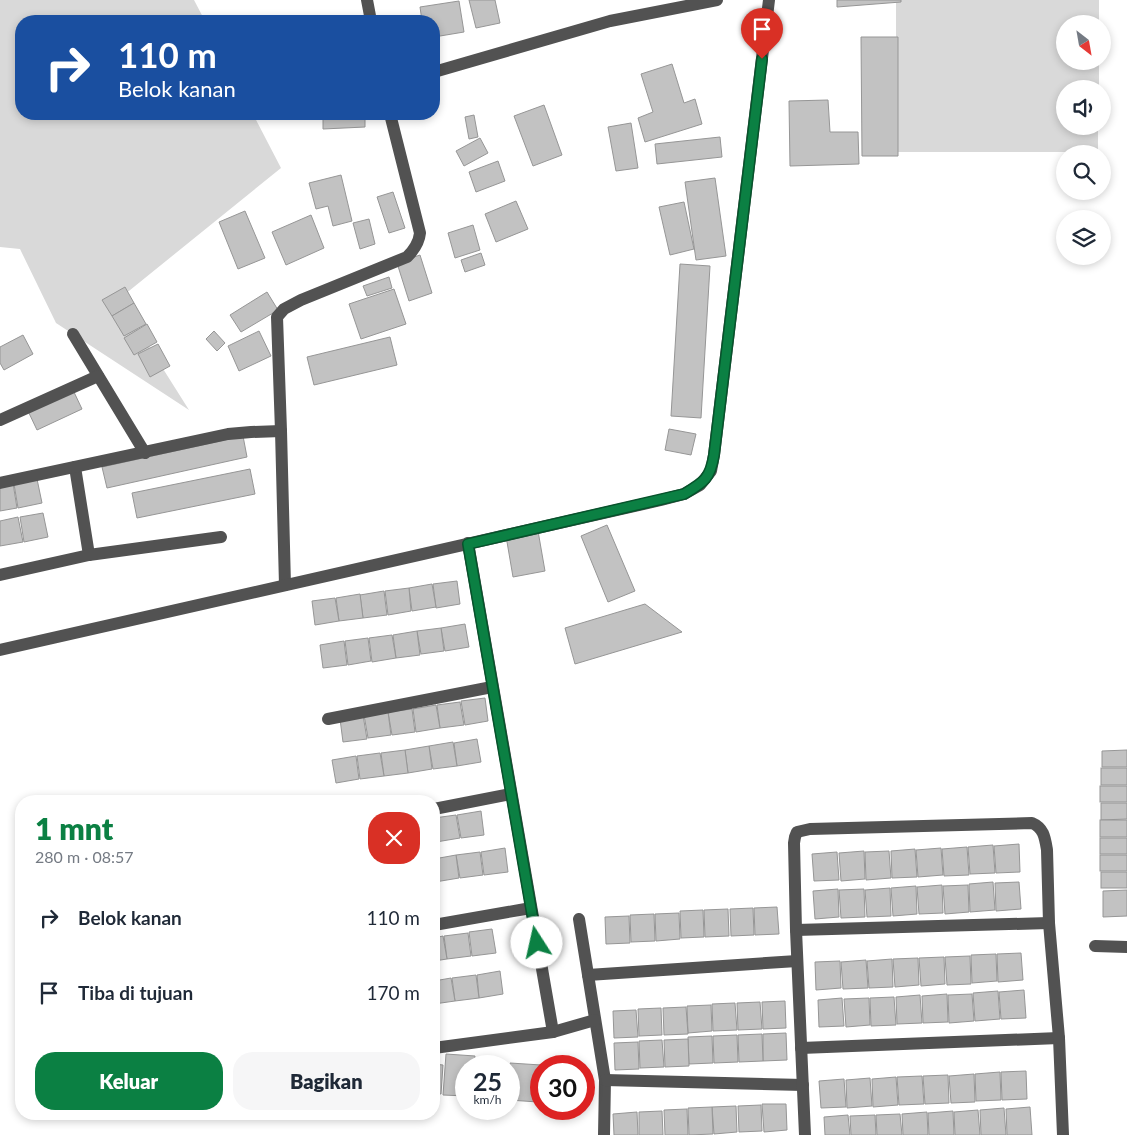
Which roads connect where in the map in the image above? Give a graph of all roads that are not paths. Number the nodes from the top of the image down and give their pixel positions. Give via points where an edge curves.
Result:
1 (367, 0) edge
2 (717, 0) edge
3 (768, 0) edge
4 (370, 15) edge
5 (440, 70) edge
6 (392, 120) edge
7 (73, 334) dead end
8 (98, 376) junction
9 (0, 420) edge
10 (281, 430) junction
11 (145, 453) junction
12 (75, 468) junction
13 (0, 483) edge
14 (221, 537) dead end
15 (468, 544) junction
16 (89, 555) junction
17 (0, 575) edge
18 (285, 585) junction
19 (0, 650) edge
20 (492, 687) junction
21 (328, 719) dead end
22 (511, 794) junction
23 (440, 808) edge
24 (531, 908) junction
25 (579, 919) dead end
26 (1049, 923) junction
27 (440, 924) edge
28 (796, 930) junction
29 (1095, 946) dead end
30 (1127, 947) edge
31 (797, 961) junction
32 (588, 975) junction
33 (594, 1020) junction
34 (553, 1032) junction
35 (1059, 1038) junction
36 (440, 1047) edge
37 (801, 1048) junction
38 (604, 1080) junction
39 (803, 1085) junction
40 (604, 1135) edge
41 (805, 1135) edge
42 (1063, 1135) edge

1 - 4 street
2 - 5 street via 610,21
3 - 15 street via 711,471 700,485 684,494
6 - 10 street via 419,240 408,257 301,300 277,317
7 - 8 street
8 - 9 street
8 - 11 street
10 - 11 street via 228,434
10 - 18 street
11 - 12 street
12 - 13 street
12 - 16 street
14 - 16 street
15 - 18 street
15 - 20 street
16 - 17 street
18 - 19 street
20 - 21 street
20 - 22 street
22 - 23 street
22 - 24 street
24 - 27 street
24 - 34 street
25 - 32 street
26 - 28 street
26 - 28 street via 1047,850 1038,825 810,829 797,832 794,843
26 - 35 street
28 - 31 street
29 - 30 street
31 - 32 street
31 - 37 street
32 - 33 street
33 - 34 street
33 - 38 street
34 - 36 street
35 - 37 street
35 - 42 street
37 - 39 street
38 - 39 street
38 - 40 street
39 - 41 street

